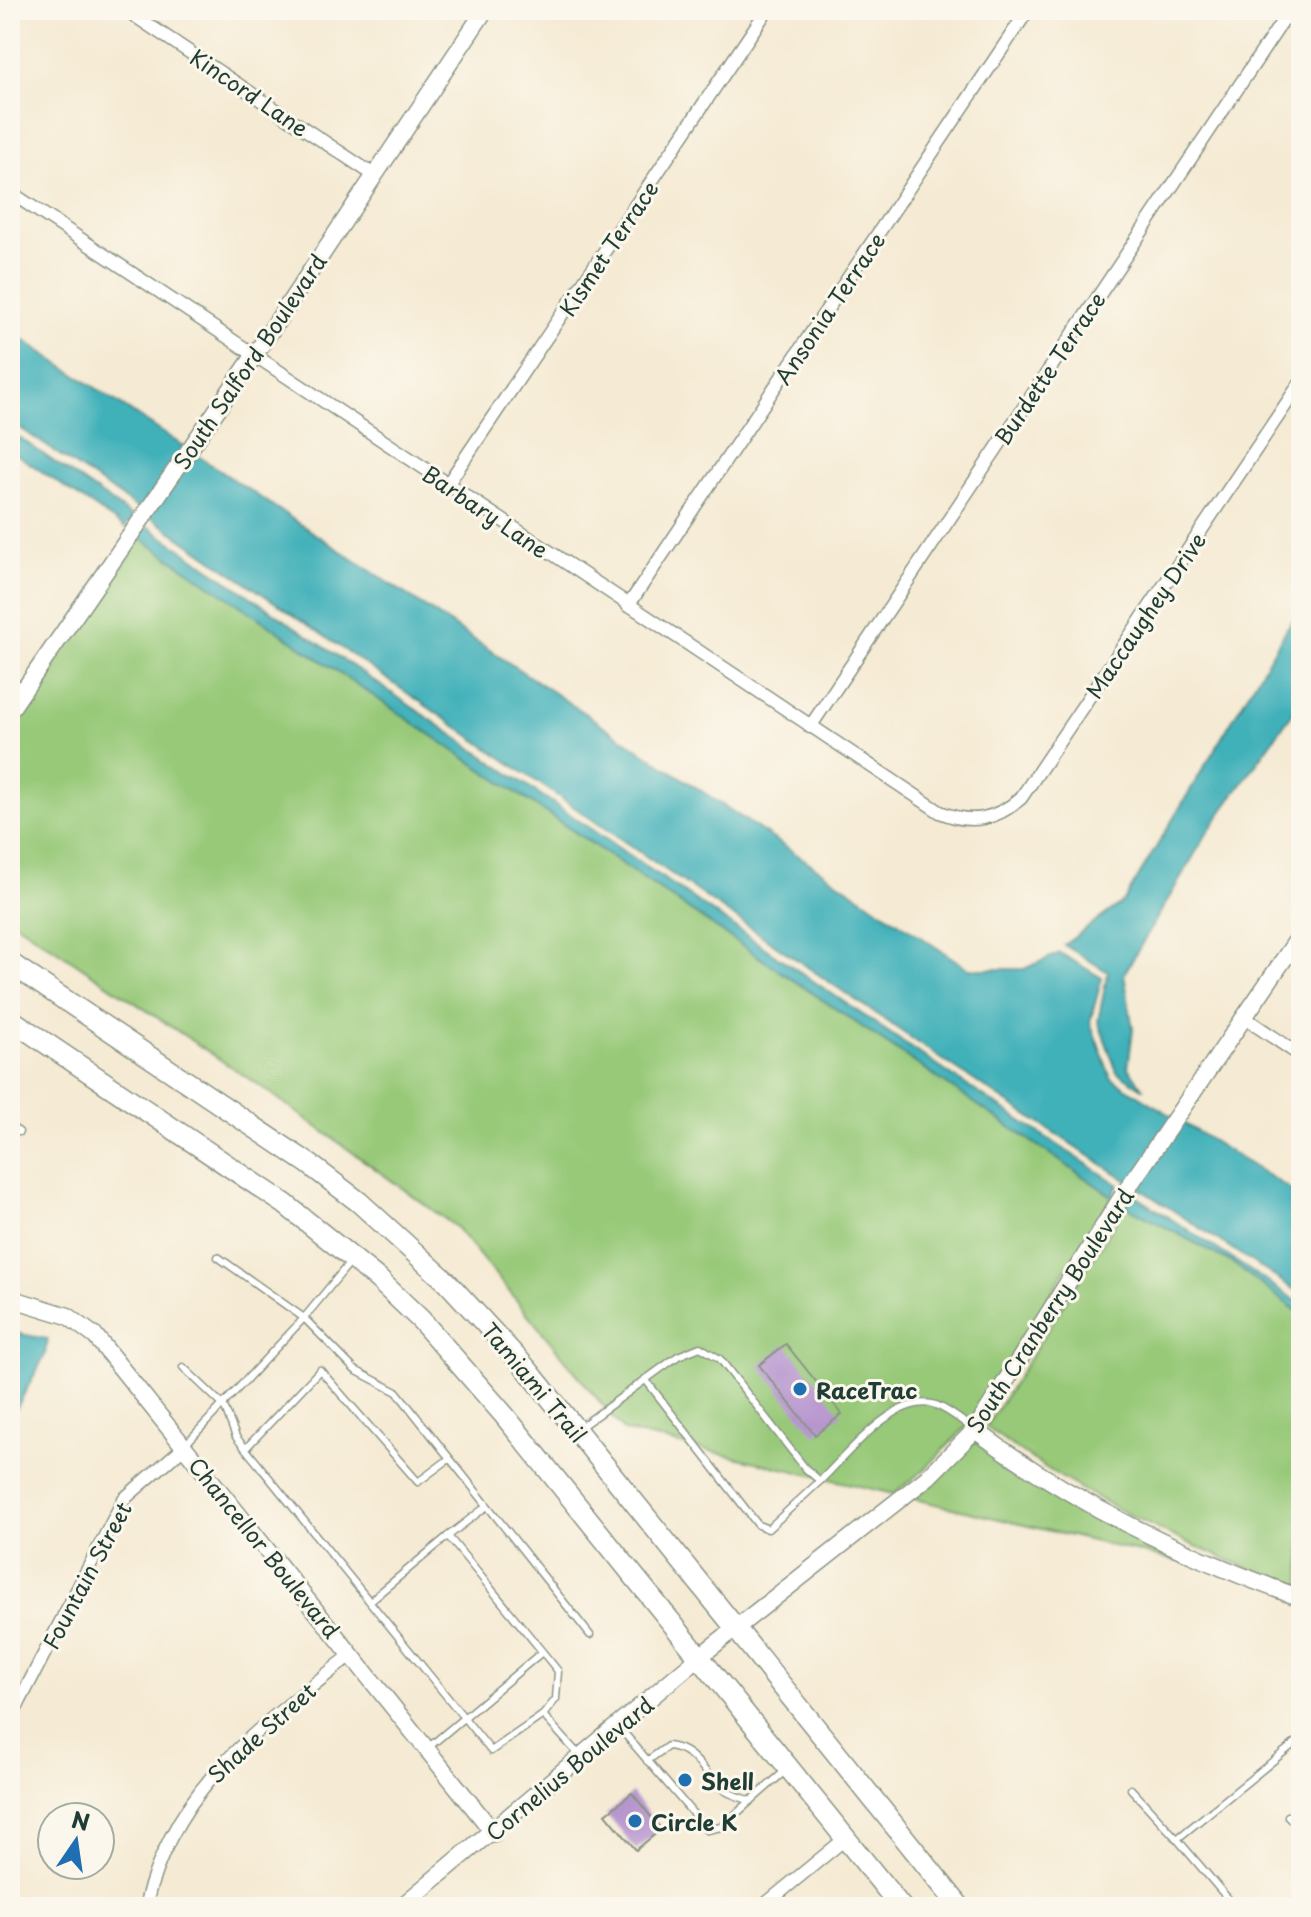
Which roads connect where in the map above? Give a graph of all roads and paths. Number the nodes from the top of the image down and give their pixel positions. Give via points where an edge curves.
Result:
1 (126, 10) edge
2 (485, 10) edge
3 (767, 10) edge
4 (1028, 10) edge
5 (1290, 10) edge
6 (374, 175) junction
7 (10, 192) edge
8 (254, 356) junction
9 (1301, 382) edge
10 (447, 485) junction
11 (628, 606) junction
12 (10, 679) edge
13 (25, 688) junction
14 (10, 710) edge
15 (810, 727) junction
16 (967, 820) joint
17 (1301, 934) edge
18 (10, 963) edge
19 (1245, 1018) junction
20 (10, 1019) edge
21 (1301, 1056) edge
22 (10, 1126) edge
23 (19, 1132) dead end
24 (218, 1257) dead end
25 (354, 1258) junction
26 (10, 1298) edge
27 (304, 1318) junction
28 (183, 1367) dead end
29 (645, 1379) junction
30 (224, 1406) junction
31 (576, 1430) junction
32 (975, 1430) junction
33 (184, 1447) junction
34 (246, 1448) junction
35 (449, 1459) junction
36 (820, 1481) junction
37 (487, 1506) junction
38 (448, 1536) junction
39 (1301, 1598) edge
40 (370, 1601) junction
41 (737, 1630) junction
42 (590, 1635) dead end
43 (542, 1652) junction
44 (351, 1655) junction
45 (699, 1657) junction
46 (543, 1715) junction
47 (464, 1717) junction
48 (10, 1720) edge
49 (618, 1726) junction
50 (1301, 1739) edge
51 (427, 1749) junction
52 (581, 1758) junction
53 (647, 1761) junction
54 (789, 1768) junction
55 (1131, 1789) dead end
56 (751, 1801) junction
57 (1288, 1816) dead end
58 (1301, 1830) edge
59 (494, 1833) junction
60 (846, 1838) junction
61 (1177, 1839) junction
62 (145, 1907) edge
63 (401, 1907) edge
64 (762, 1907) edge
65 (901, 1907) edge
66 (960, 1907) edge
67 (1235, 1907) edge

1 - 6 street, Kincord Lane
2 - 6 street, South Salford Boulevard
3 - 10 street, Kismet Terrace
4 - 11 street, Ansonia Terrace
5 - 15 street, Burdette Terrace
6 - 8 street, South Salford Boulevard
7 - 8 street, Barbary Lane
8 - 10 street, Barbary Lane
8 - 13 street, South Salford Boulevard
9 - 16 street, Maccaughey Drive via 1021,798 997,815
10 - 11 street, Barbary Lane
11 - 15 street, Barbary Lane
12 - 13 lane
13 - 14 street, South Salford Boulevard
15 - 16 street, Barbary Lane via 940,812
17 - 19 street, South Cranberry Boulevard
18 - 31 main road, Tamiami Trail via 359,1202 486,1322
19 - 21 street
19 - 32 street, South Cranberry Boulevard via 1123,1195
20 - 25 main road, Tamiami Trail via 285,1204
22 - 23 lane
24 - 27 lane
25 - 27 lane
25 - 45 main road, Tamiami Trail via 465,1368
26 - 33 street, Chancellor Boulevard via 45,1306 83,1326
27 - 30 lane
27 - 35 lane via 355,1370 397,1392
28 - 30 lane
29 - 31 lane
29 - 36 lane via 700,1347 720,1359
29 - 36 lane via 758,1525 768,1529
30 - 33 lane
30 - 34 lane
31 - 41 main road, Tamiami Trail
32 - 36 lane via 935,1405 914,1403 894,1411
32 - 39 street via 1019,1463 1119,1522 1208,1564
32 - 41 street, South Cranberry Boulevard via 928,1477
33 - 44 street, Chancellor Boulevard
33 - 48 street, Fountain Street via 124,1499
34 - 35 lane via 320,1370 418,1482
34 - 40 lane
35 - 37 lane
37 - 38 lane
37 - 42 lane
38 - 40 lane
38 - 43 lane
40 - 47 lane
41 - 45 street, Cornelius Boulevard
41 - 66 main road, Tamiami Trail
43 - 46 lane via 558,1671 556,1699
43 - 47 lane
44 - 51 street, Chancellor Boulevard
44 - 62 street, Shade Street via 259,1728 205,1781 171,1833
45 - 49 street, Cornelius Boulevard
45 - 54 main road, Tamiami Trail
46 - 47 lane via 491,1751
46 - 52 lane
47 - 51 lane
49 - 52 street, Cornelius Boulevard
49 - 53 lane
50 - 61 lane
51 - 59 street, Chancellor Boulevard
52 - 59 street, Cornelius Boulevard
53 - 56 lane via 668,1746 680,1747 721,1788
53 - 56 lane via 707,1830 721,1827
54 - 56 lane
54 - 60 main road, Tamiami Trail
55 - 61 lane
57 - 58 lane
59 - 63 street, Cornelius Boulevard
60 - 64 street
60 - 65 main road, Tamiami Trail
61 - 67 lane

